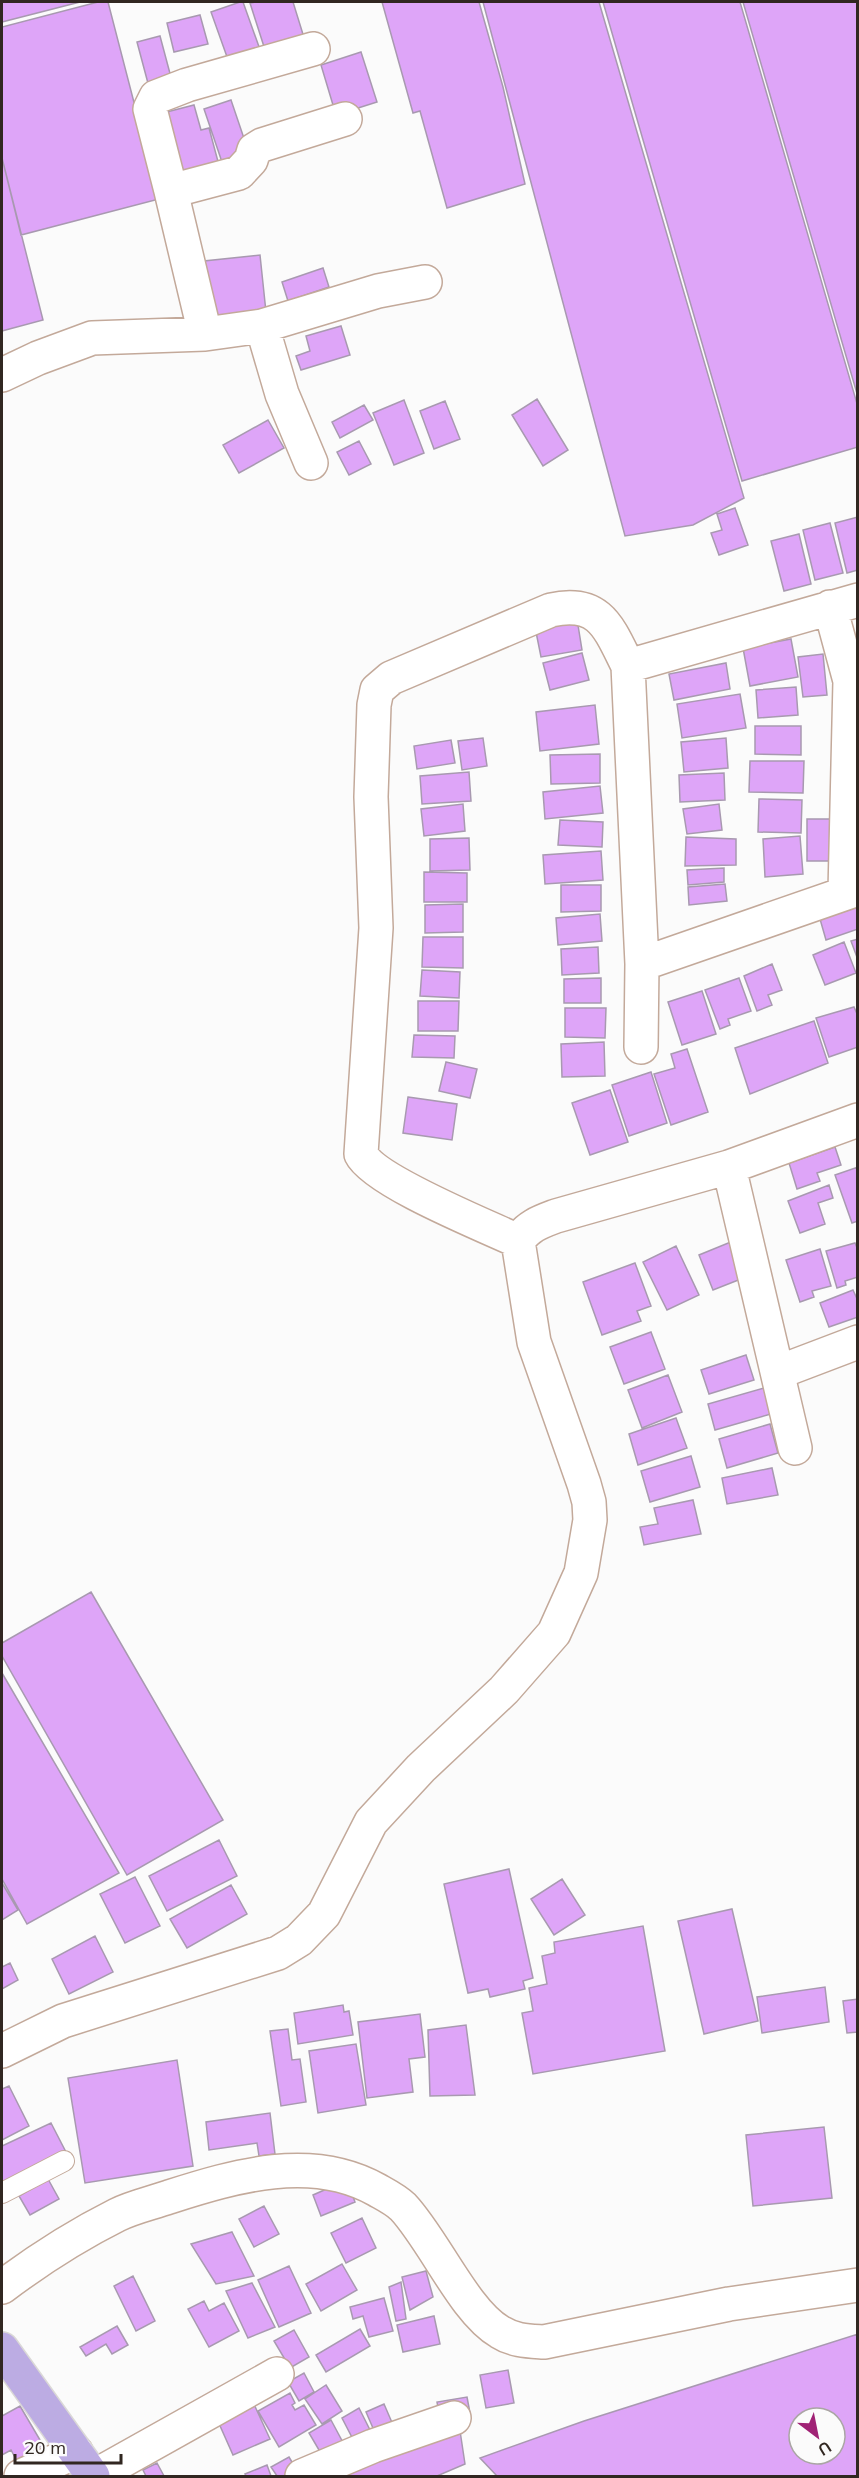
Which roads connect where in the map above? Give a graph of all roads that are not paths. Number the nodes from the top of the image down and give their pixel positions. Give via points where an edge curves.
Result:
1 (313, 49) dead end
2 (345, 119) dead end
3 (171, 191) junction
4 (425, 282) dead end
5 (262, 326) junction
6 (205, 334) junction
7 (2, 375) edge
8 (310, 463) dead end
9 (844, 604) edge
10 (627, 666) junction
11 (854, 688) edge
12 (851, 891) edge
13 (642, 964) junction
14 (640, 1047) dead end
15 (858, 1120) edge
16 (729, 1167) junction
17 (518, 1241) junction
18 (858, 1342) edge
19 (779, 1372) junction
20 (795, 1448) dead end
21 (2, 2051) edge
22 (64, 2161) dead end
23 (2, 2193) edge
24 (858, 2285) edge
25 (2, 2287) edge
26 (2, 2349) edge
27 (277, 2374) dead end
28 (454, 2418) dead end
29 (88, 2468) edge
30 (21, 2476) edge
31 (302, 2476) edge

1 - 3 street via 156,97 150,108
2 - 3 street via 262,145 254,150 239,173
3 - 6 street
4 - 5 street via 378,291
5 - 6 street
5 - 8 street via 282,394
6 - 7 street via 92,338
9 - 10 street
9 - 11 street
10 - 13 street
10 - 17 street via 602,619 590,611 567,607 551,610 391,678 375,697 371,797 376,928 361,1154 386,1179
11 - 12 street
12 - 13 street
13 - 14 street
15 - 16 street
16 - 17 street via 556,1216 534,1224
16 - 19 street
17 - 21 street via 534,1342 584,1484 590,1520 581,1573 554,1633 504,1690 370,1822 324,1914 299,1940 278,1953 63,2021
18 - 19 street
19 - 20 street
22 - 23 lane
24 - 25 street via 729,2304 544,2342 523,2341 499,2332 481,2316 411,2216 391,2198 352,2178 300,2170 217,2182 119,2214
26 - 29 main road
27 - 29 street
28 - 31 street
29 - 30 street

